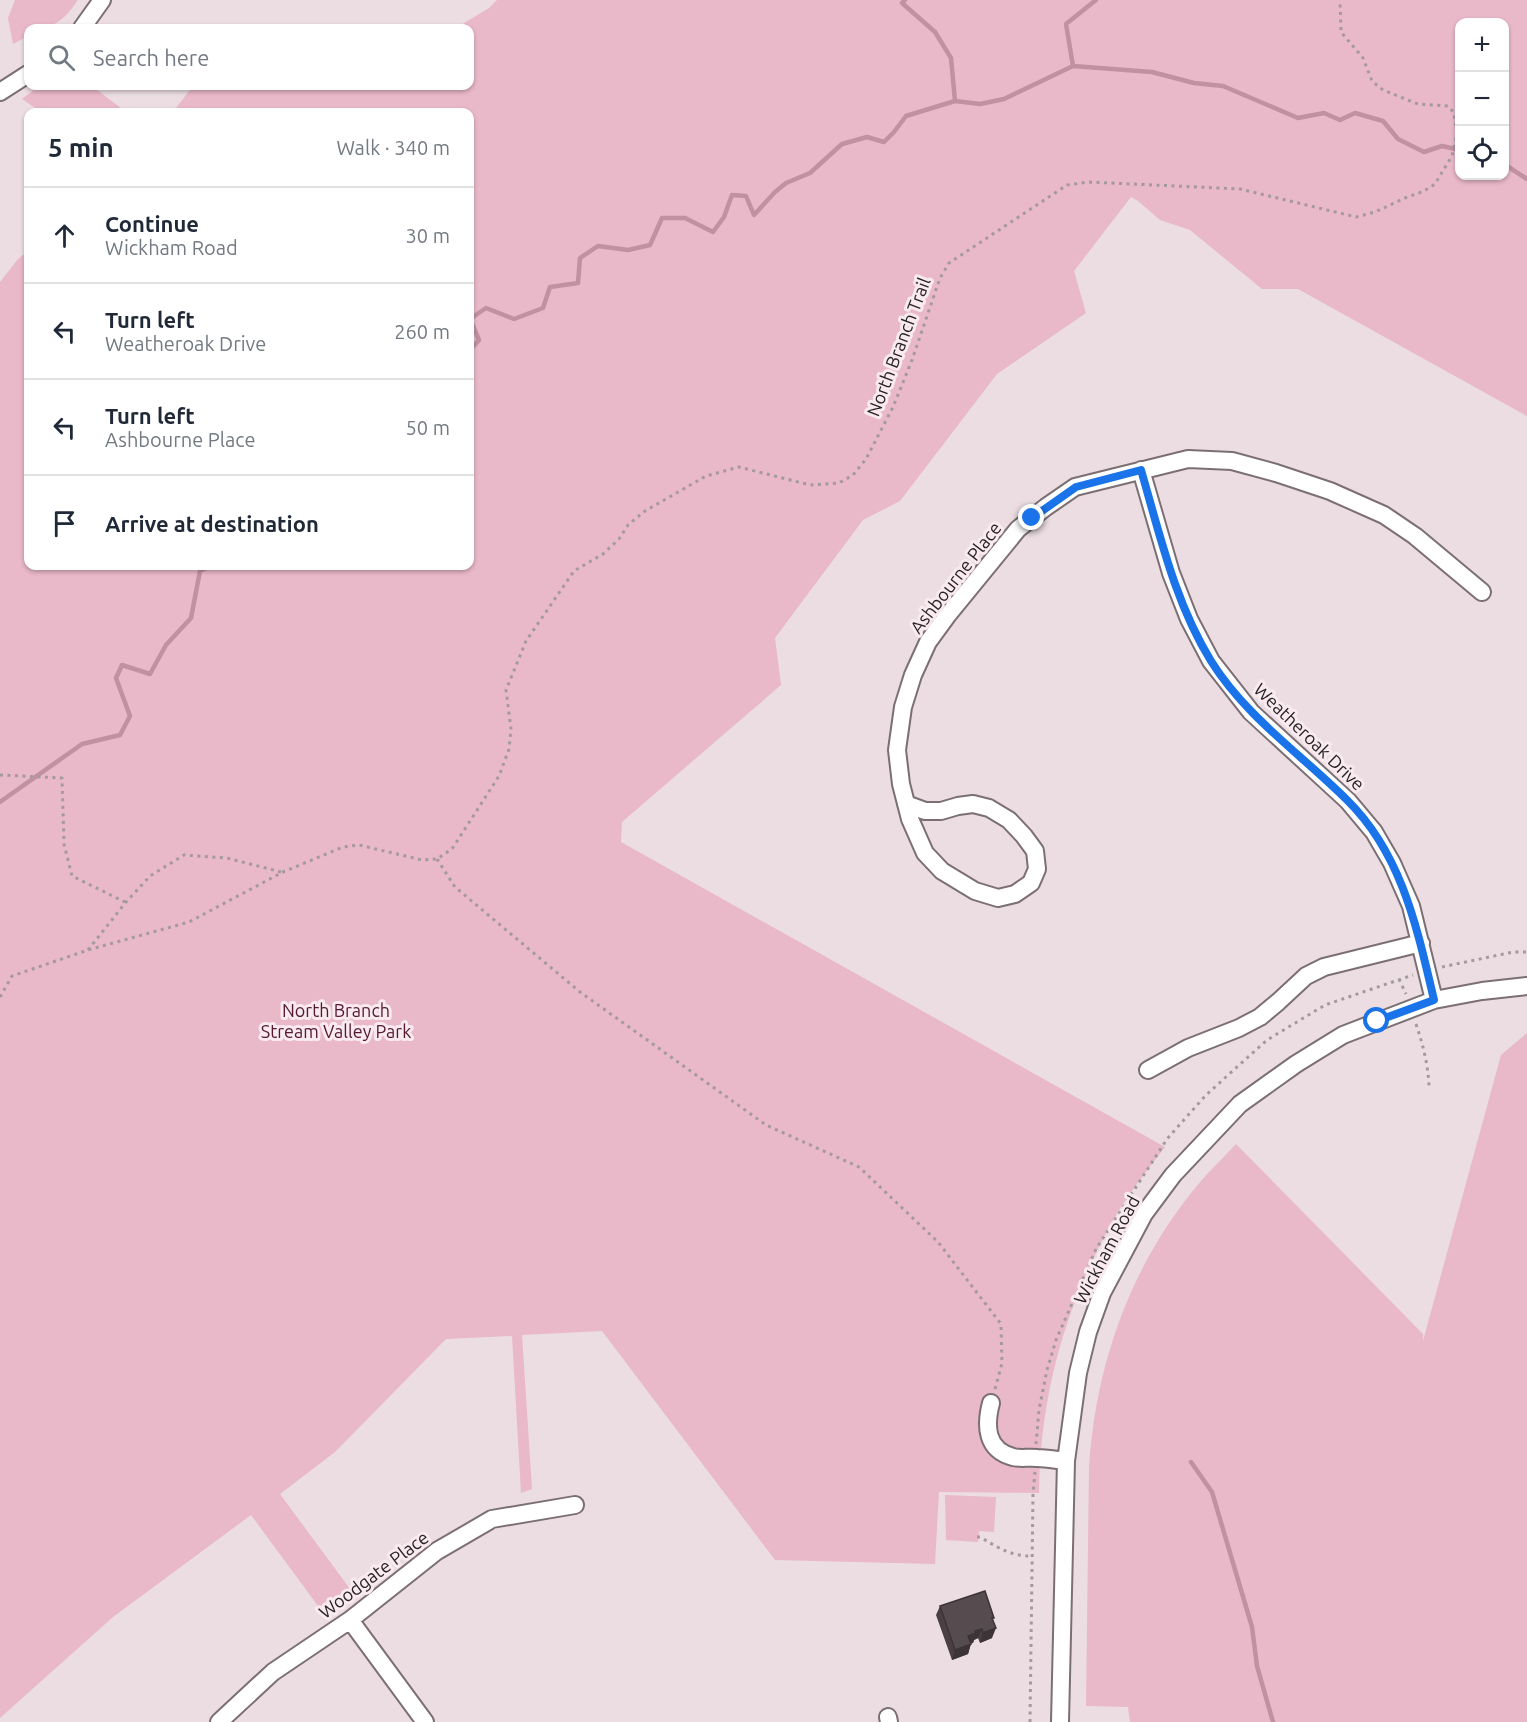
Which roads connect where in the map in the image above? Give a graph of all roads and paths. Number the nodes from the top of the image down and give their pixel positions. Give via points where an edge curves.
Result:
1 (102, 0) edge
2 (1340, 0) edge
3 (85, 24) edge
4 (24, 77) edge
5 (0, 92) edge
6 (1141, 470) junction
7 (1482, 592) dead end
8 (0, 775) edge
9 (906, 804) junction
10 (437, 859) junction
11 (283, 872) junction
12 (126, 902) junction
13 (1421, 943) junction
14 (88, 950) junction
15 (1527, 952) edge
16 (1427, 971) junction
17 (1399, 979) junction
18 (1527, 986) edge
19 (0, 998) edge
20 (1408, 999) dead end
21 (1434, 1000) junction
22 (1414, 1018) dead end
23 (1148, 1070) dead end
24 (1429, 1086) dead end
25 (991, 1402) joint
26 (1036, 1458) junction
27 (1066, 1461) junction
28 (575, 1505) dead end
29 (977, 1536) dead end
30 (1033, 1556) junction
31 (350, 1620) junction
32 (219, 1722) edge
33 (425, 1722) edge
34 (1030, 1722) edge
35 (1060, 1722) edge

1 - 3 street
2 - 10 path, North Branch Trail via 1341,32 1363,58 1372,81 1383,90 1418,104 1448,106 1454,113 1457,133 1452,156 1435,184 1356,217 1240,189 1089,182 1067,185 949,263 893,407 854,475 839,483 810,485 739,467 706,476 645,511 603,554 574,571 526,641 506,690 511,729 509,749 499,776 452,849
4 - 5 street
6 - 7 street, Ashbourne Place via 1188,459 1232,461 1276,472 1384,515
6 - 9 street, Ashbourne Place via 1076,487 1046,507 1018,529 940,624 913,675 903,707 897,750
6 - 13 street, Weatheroak Drive via 1171,573 1211,661 1251,712 1348,801 1374,832 1411,906
8 - 12 path via 62,778 64,844 72,876
9 - 9 street, Ashbourne Place via 925,853 942,871 975,891 998,898 1015,894 1031,883 1037,869 1035,850 1009,820 973,804 941,811 925,811
10 - 11 path via 422,860 359,845 343,847
10 - 25 path via 455,887 580,992 766,1125 860,1167 938,1242 1001,1324 1002,1364
11 - 12 path via 226,858 184,855 150,876
11 - 14 path via 189,922
12 - 14 path
13 - 16 street, Weatheroak Drive
13 - 23 street via 1324,967 1306,976 1260,1017
14 - 19 path via 12,976
15 - 16 path
16 - 17 path
16 - 21 street, Weatheroak Drive
17 - 20 path
17 - 26 path via 1325,1005 1267,1040 1206,1095 1167,1139 1096,1249 1056,1340 1039,1410
18 - 21 street, Wickham Road
21 - 27 street, Wickham Road via 1343,1035 1296,1064 1240,1104 1173,1175 1144,1214 1102,1293 1078,1372
22 - 24 path via 1426,1056
25 - 26 street via 987,1418 991,1441 998,1450 1014,1458
26 - 27 street
26 - 30 path
27 - 35 street, Wickham Road
28 - 31 street, Woodgate Place via 492,1519 437,1551
29 - 30 path via 1005,1552
30 - 34 path
31 - 32 street, Woodgate Place via 273,1672
31 - 33 street

